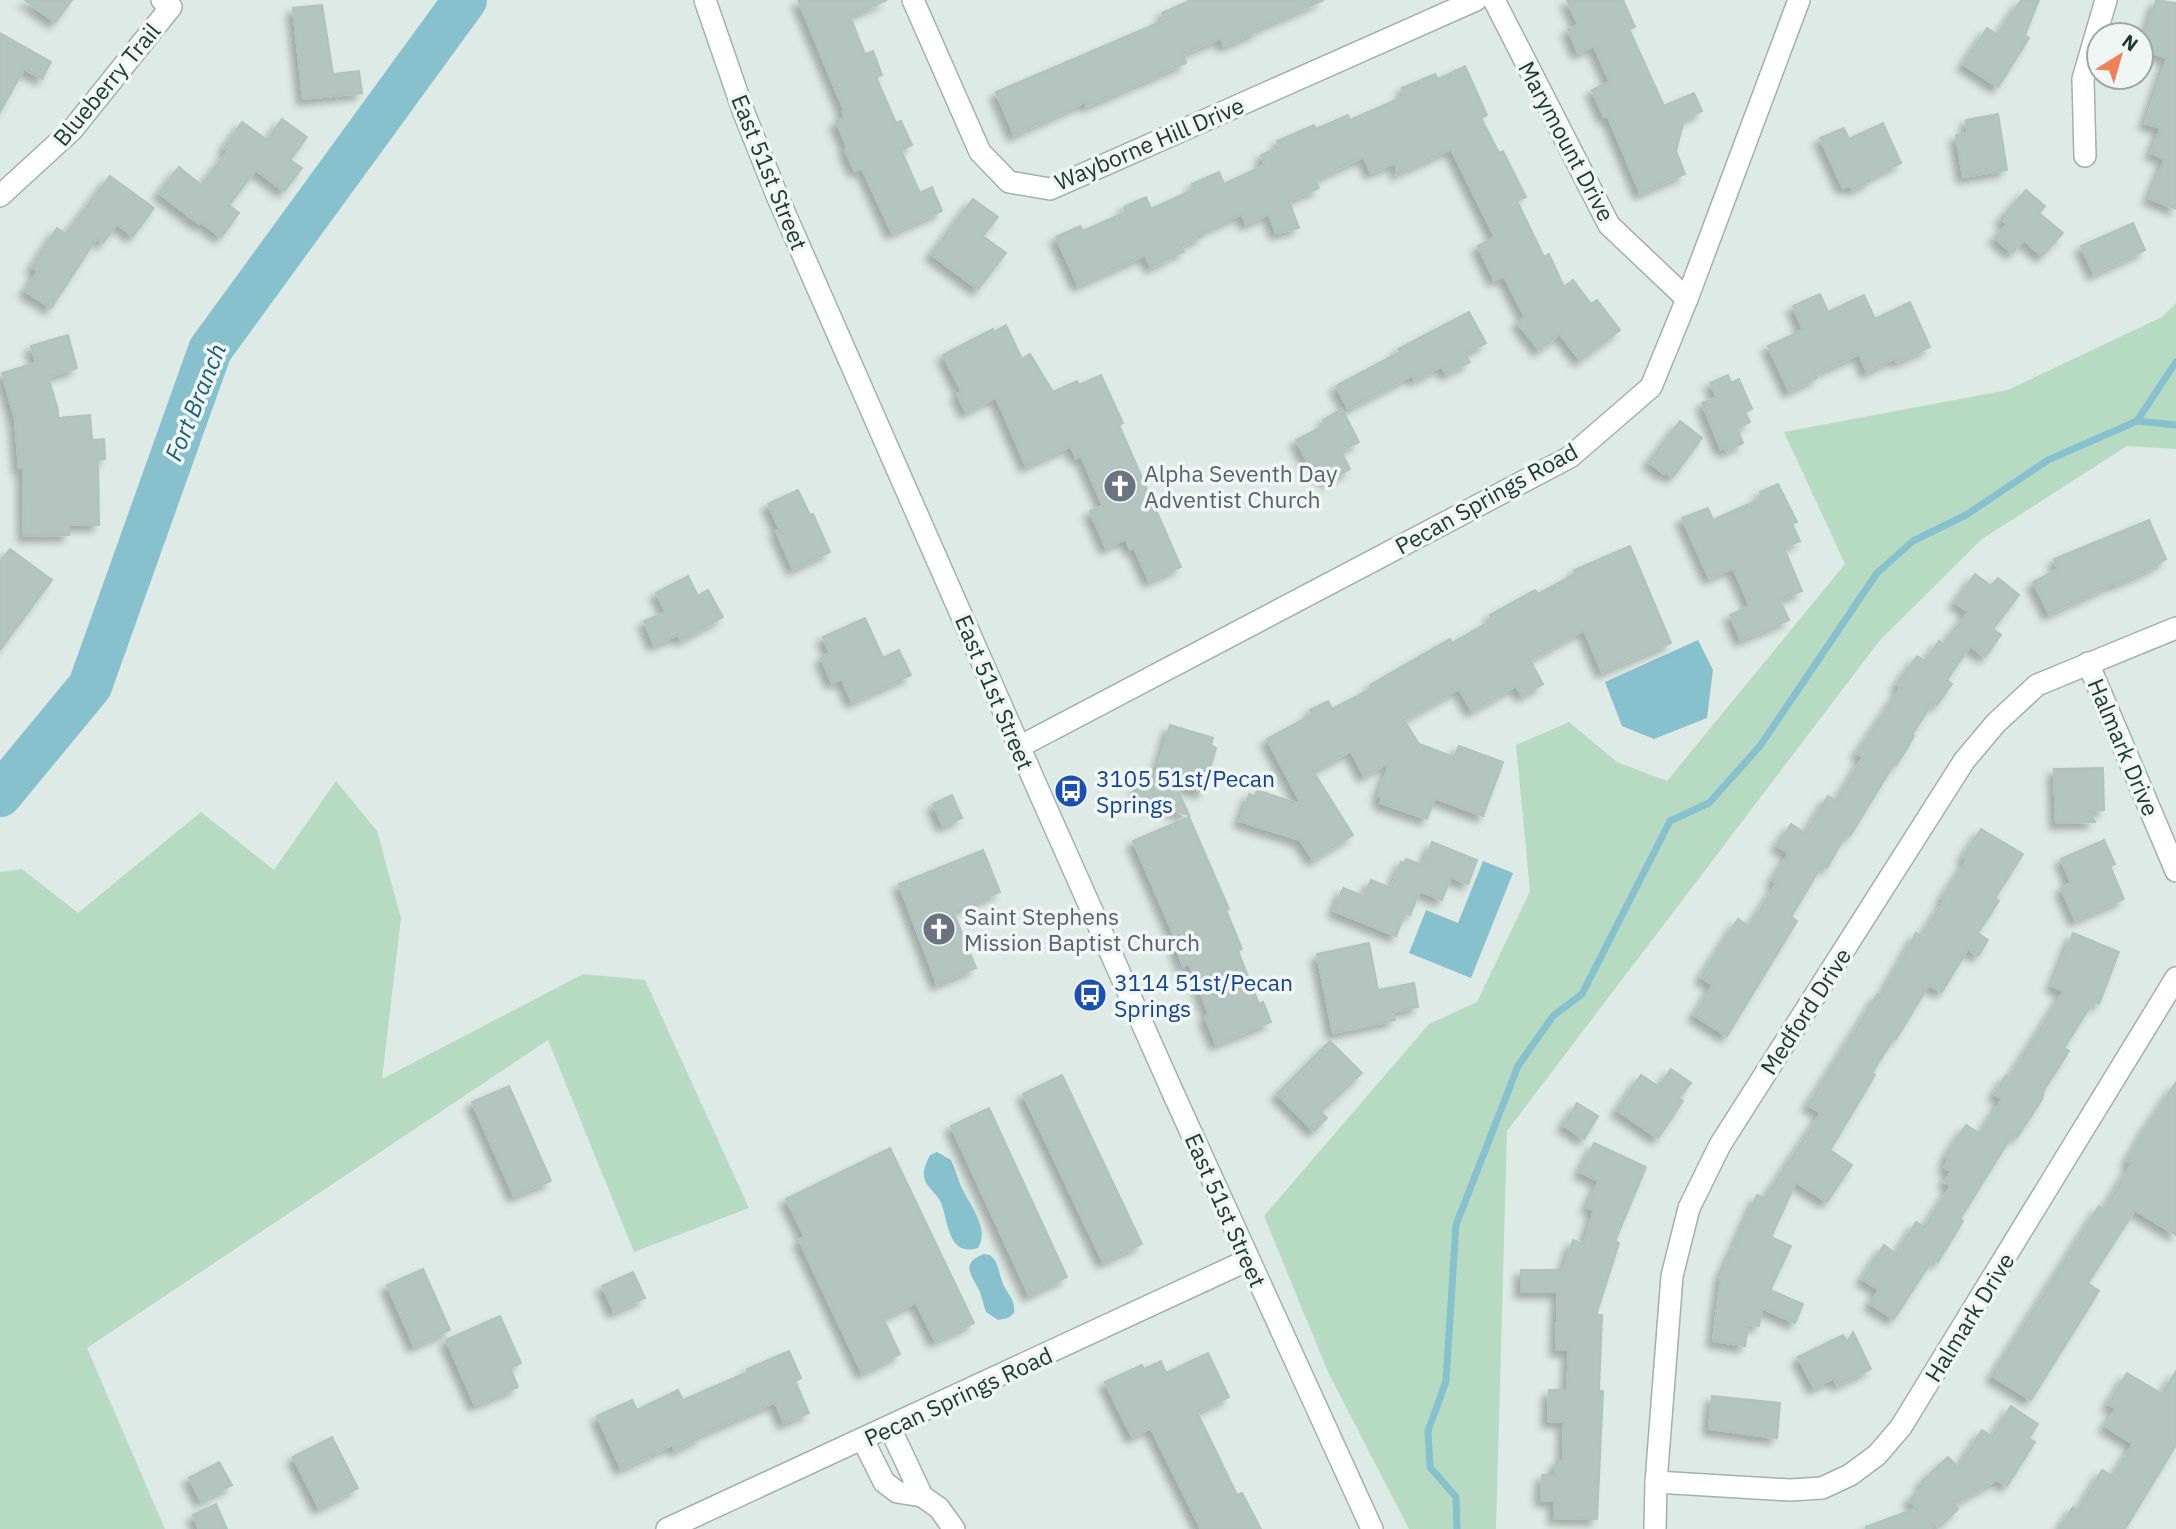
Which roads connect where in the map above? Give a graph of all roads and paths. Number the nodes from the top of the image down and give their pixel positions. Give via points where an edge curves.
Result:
1 (162, 0) edge
2 (705, 0) edge
3 (913, 0) edge
4 (1476, 0) edge
5 (1494, 0) edge
6 (1798, 0) edge
7 (2106, 0) edge
8 (2085, 156) dead end
9 (0, 196) edge
10 (1687, 299) junction
11 (2176, 628) edge
12 (2088, 663) junction
13 (1018, 747) junction
14 (2176, 871) edge
15 (2176, 978) edge
16 (1248, 1260) junction
17 (890, 1427) junction
18 (863, 1440) junction
19 (1656, 1482) junction
20 (922, 1496) junction
21 (667, 1529) edge
22 (954, 1529) edge
23 (1372, 1529) edge
24 (1655, 1529) edge

1 - 9 street, Blueberry Trail via 171,7 72,130
2 - 13 street, East 51st Street via 778,198
3 - 4 street, Wayborne Hill Drive via 980,152 1009,182 1050,188
5 - 10 street, Marymount Drive via 1609,225
6 - 10 street, Pecan Springs Road
7 - 8 street via 2083,79
10 - 13 street, Pecan Springs Road via 1651,387 1570,457
11 - 12 street, Medford Drive
12 - 14 street, Halmark Drive
12 - 19 street, Medford Drive via 2037,685 1964,761 1720,1145 1689,1208 1672,1276
13 - 16 street, East 51st Street
15 - 19 street, Halmark Drive via 1901,1427 1878,1455 1822,1488
16 - 17 street, Pecan Springs Road
16 - 23 street, East 51st Street
17 - 18 street, Pecan Springs Road
17 - 20 street
18 - 20 street via 884,1482 897,1492
18 - 21 street, Pecan Springs Road
19 - 24 street, Medford Drive
20 - 22 street via 939,1508

